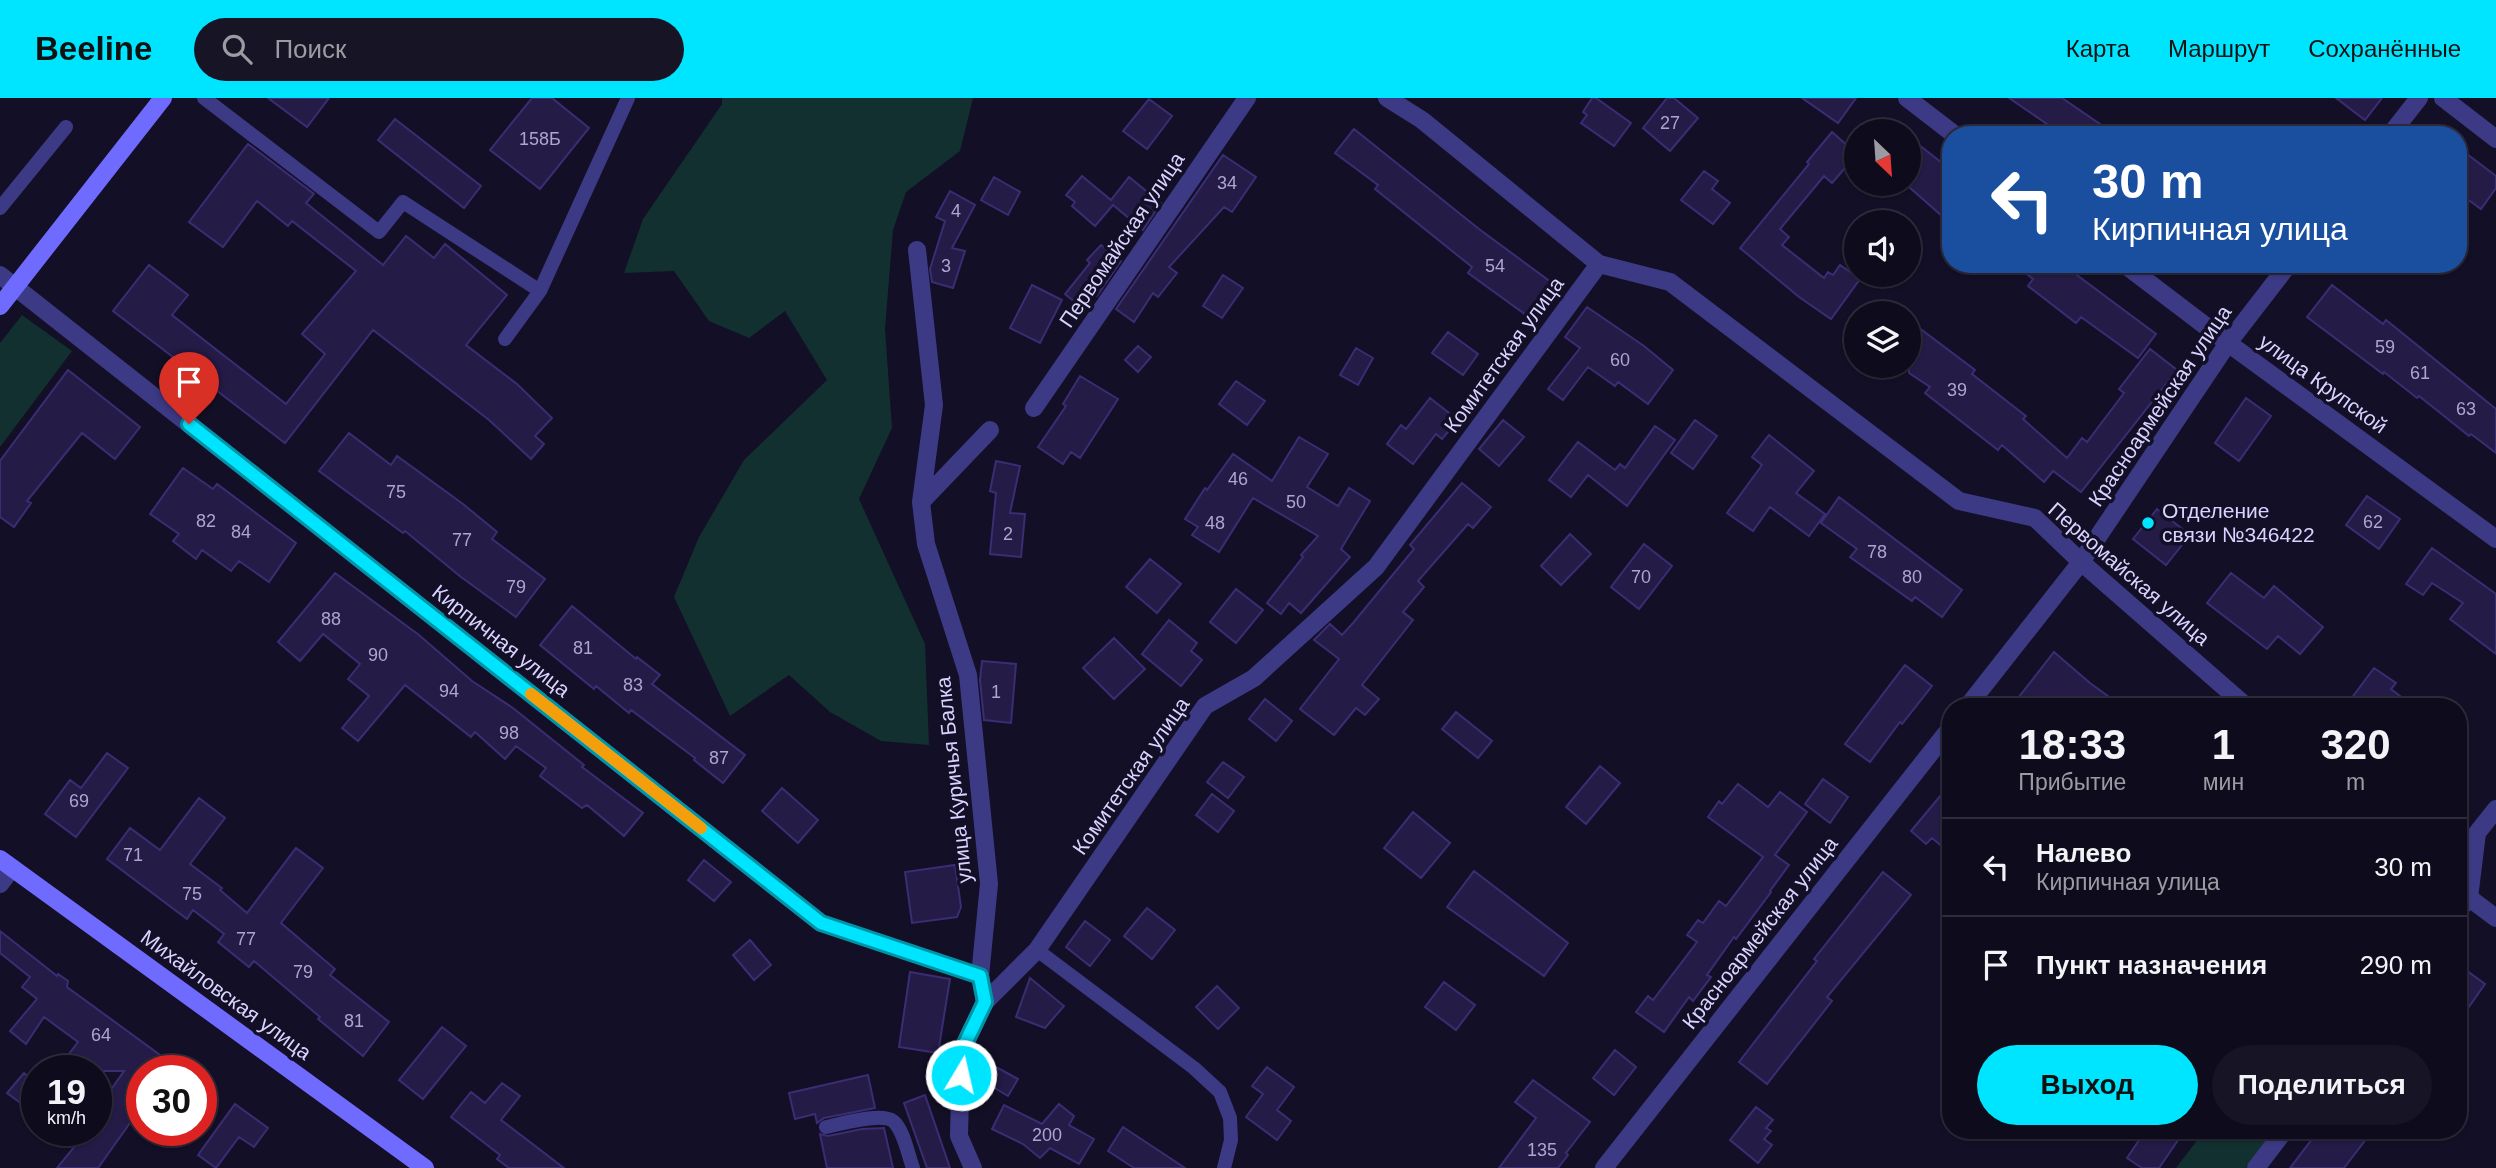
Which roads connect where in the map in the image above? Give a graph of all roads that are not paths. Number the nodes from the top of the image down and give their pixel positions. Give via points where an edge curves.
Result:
1 (163, 98) edge
2 (204, 98) edge
3 (628, 98) edge
4 (1247, 98) edge
5 (1387, 98) edge
6 (1907, 98) edge
7 (2419, 98) edge
8 (2443, 98) edge
9 (1943, 126) edge
10 (2397, 126) edge
11 (66, 127) dead end
12 (2496, 139) edge
13 (0, 208) edge
14 (916, 250) dead end
15 (1599, 264) junction
16 (2136, 273) edge
17 (2282, 273) edge
18 (7, 281) edge
19 (540, 291) junction
20 (0, 306) edge
21 (505, 338) dead end
22 (2228, 343) junction
23 (1034, 408) dead end
24 (990, 430) dead end
25 (921, 502) junction
26 (2496, 539) edge
27 (2081, 562) junction
28 (1974, 698) edge
29 (2237, 698) edge
30 (1942, 738) edge
31 (2496, 809) edge
32 (6, 864) edge
33 (2467, 877) edge
34 (0, 884) edge
35 (2467, 902) edge
36 (2496, 918) edge
37 (821, 923) joint
38 (1037, 950) junction
39 (980, 976) junction
40 (985, 1002) junction
41 (826, 1126) dead end
42 (2278, 1139) edge
43 (425, 1168) edge
44 (913, 1168) edge
45 (973, 1168) edge
46 (1224, 1168) edge
47 (1604, 1168) edge
48 (2256, 1168) edge

1 - 18 main road
2 - 19 lane via 379,232 403,202
3 - 19 lane
4 - 23 street, Первомайская улица
5 - 15 street, Первомайская улица via 1422,120
6 - 9 street
7 - 10 street
8 - 12 street
11 - 13 lane
14 - 25 street, улица Куричья Балка via 934,405
15 - 27 street, Первомайская улица via 1671,282 1959,501 2035,518
15 - 38 street, Комитетская улица via 1376,567 1254,678 1205,706
16 - 22 street, улица Крупской
17 - 22 street, Красноармейская улица
18 - 20 main road
18 - 37 street, Кирпичная улица
19 - 21 lane
22 - 26 street, улица Крупской
22 - 27 street, Красноармейская улица
24 - 25 street
25 - 39 street, улица Куричья Балка via 926,544 968,675 989,884
27 - 28 street, Красноармейская улица
27 - 29 street, Первомайская улица
30 - 47 street, Красноармейская улица
31 - 33 street via 2477,833
32 - 34 street
32 - 43 main road, Михайловская улица
35 - 36 street
37 - 39 lane, Кирпичная улица
38 - 40 street, Комитетская улица
38 - 46 lane via 1220,1092 1230,1118 1231,1140
39 - 40 street
40 - 45 street, Комитетская улица via 961,1052 959,1136
41 - 44 lane via 882,1117 894,1122
42 - 48 street

